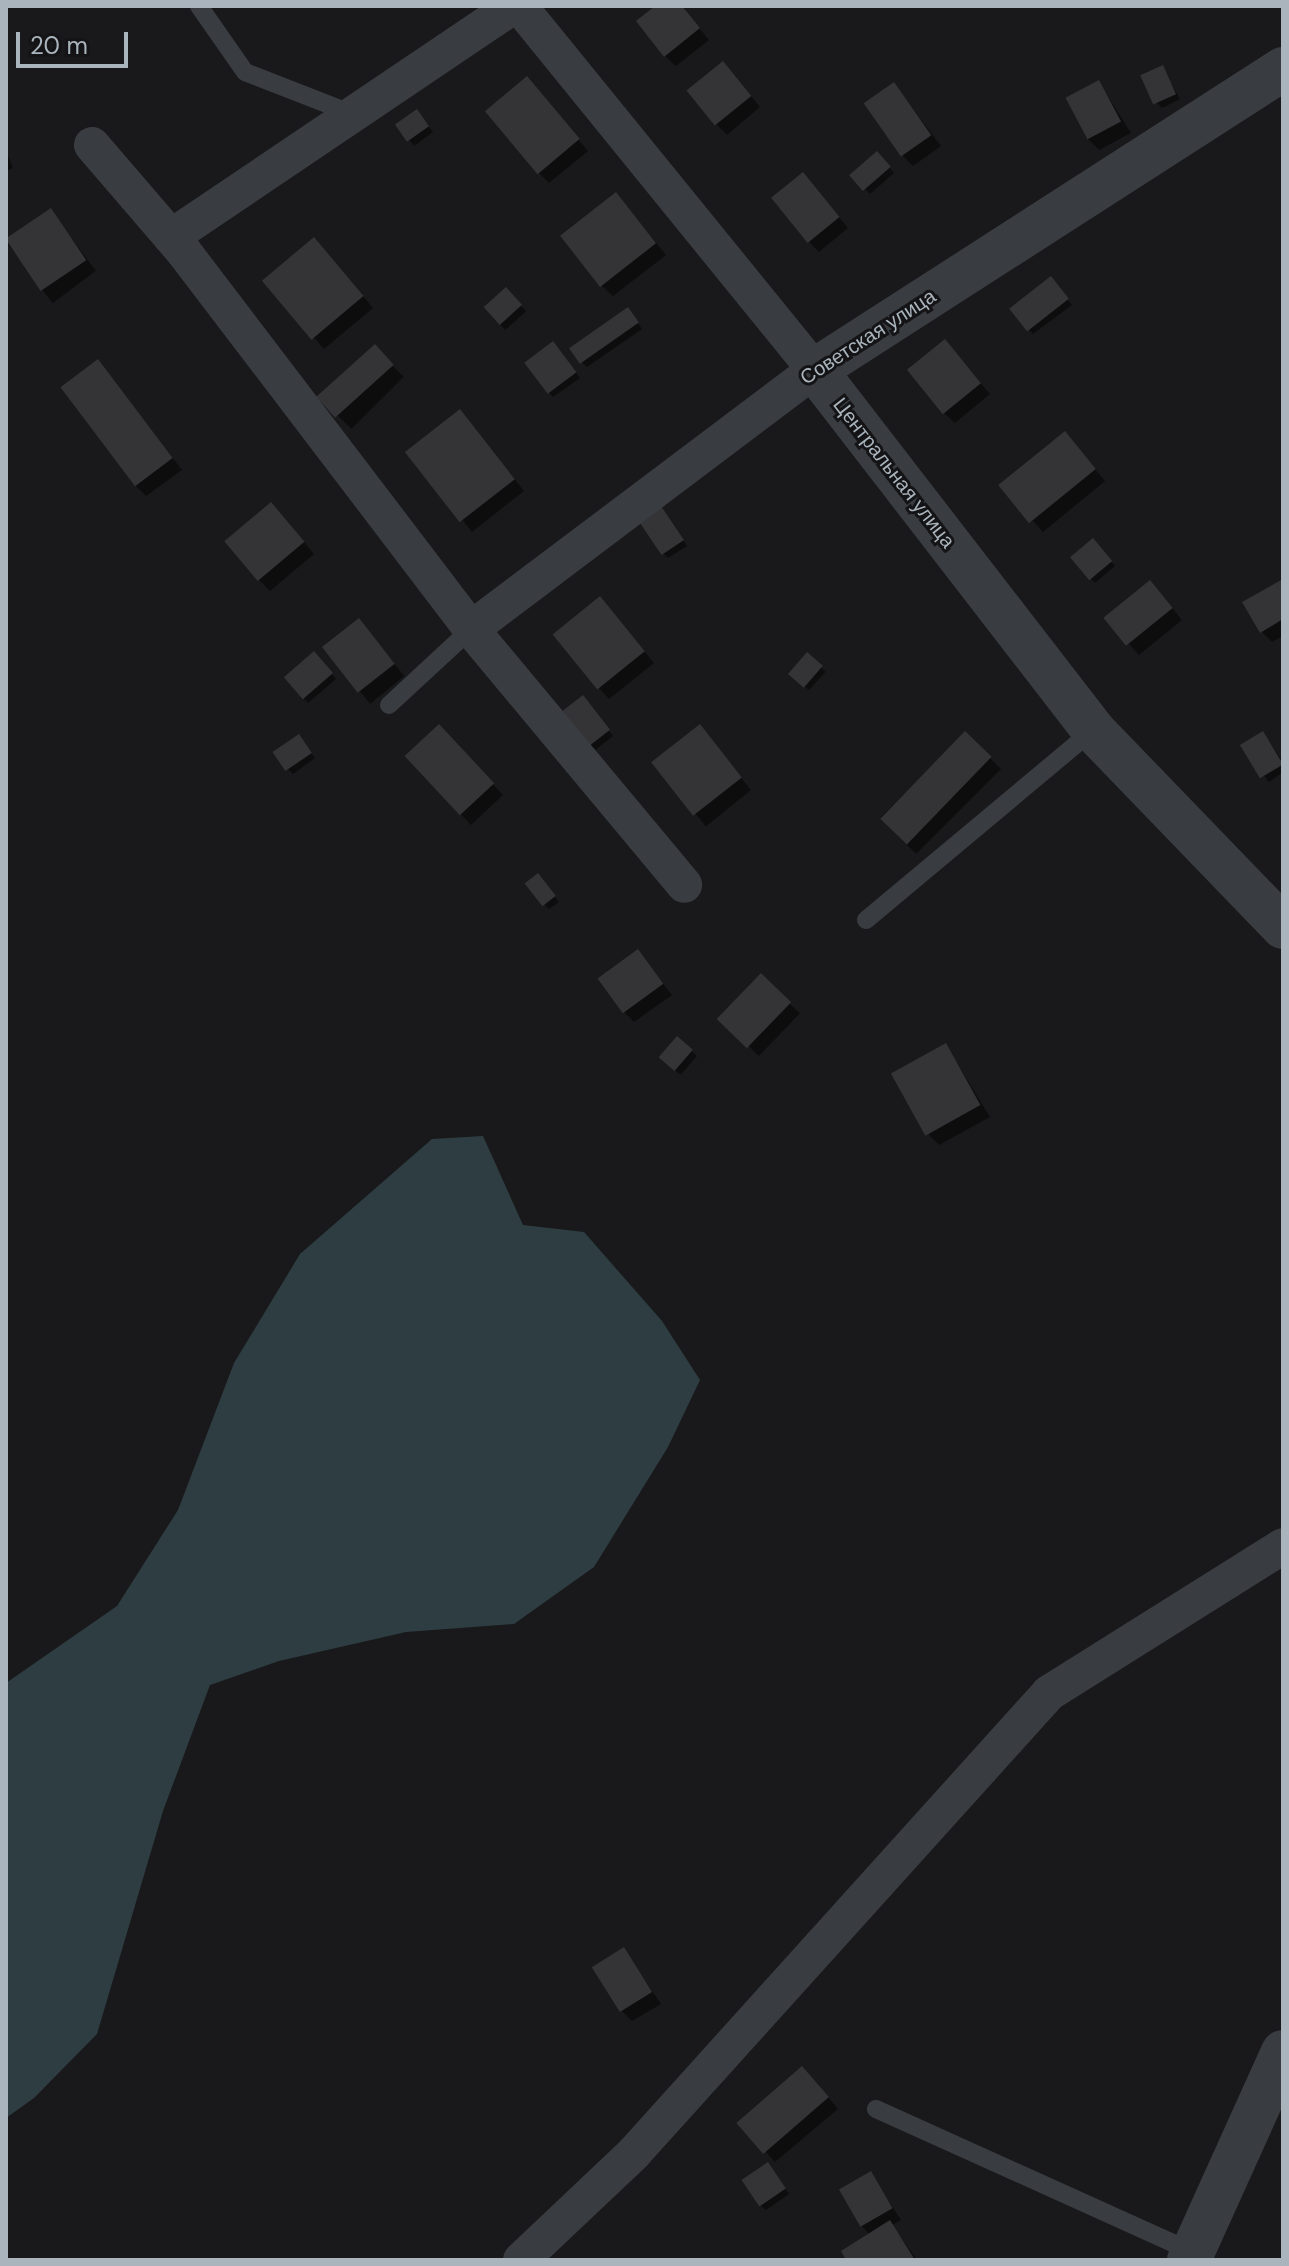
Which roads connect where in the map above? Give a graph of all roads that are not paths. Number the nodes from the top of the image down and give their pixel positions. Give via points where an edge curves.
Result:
1 (199, 6) edge
2 (513, 6) edge
3 (519, 6) edge
4 (1283, 69) edge
5 (353, 114) junction
6 (92, 145) dead end
7 (171, 237) junction
8 (815, 370) junction
9 (471, 629) junction
10 (389, 705) dead end
11 (1093, 730) junction
12 (684, 885) dead end
13 (866, 920) dead end
14 (1283, 927) edge
15 (1283, 1546) edge
16 (1283, 2052) edge
17 (876, 2109) dead end
18 (1191, 2256) edge
19 (521, 2260) edge

1 - 5 lane via 245,72
2 - 5 street
3 - 8 street, Центральная улица
4 - 8 street, Советская улица
5 - 7 street
6 - 7 street
7 - 9 street
8 - 9 street, Советская улица
8 - 11 street, Центральная улица
9 - 10 lane
9 - 12 street
11 - 13 lane
11 - 14 street, Центральная улица
15 - 19 street via 1049,1693 634,2153
16 - 18 street
17 - 18 lane

